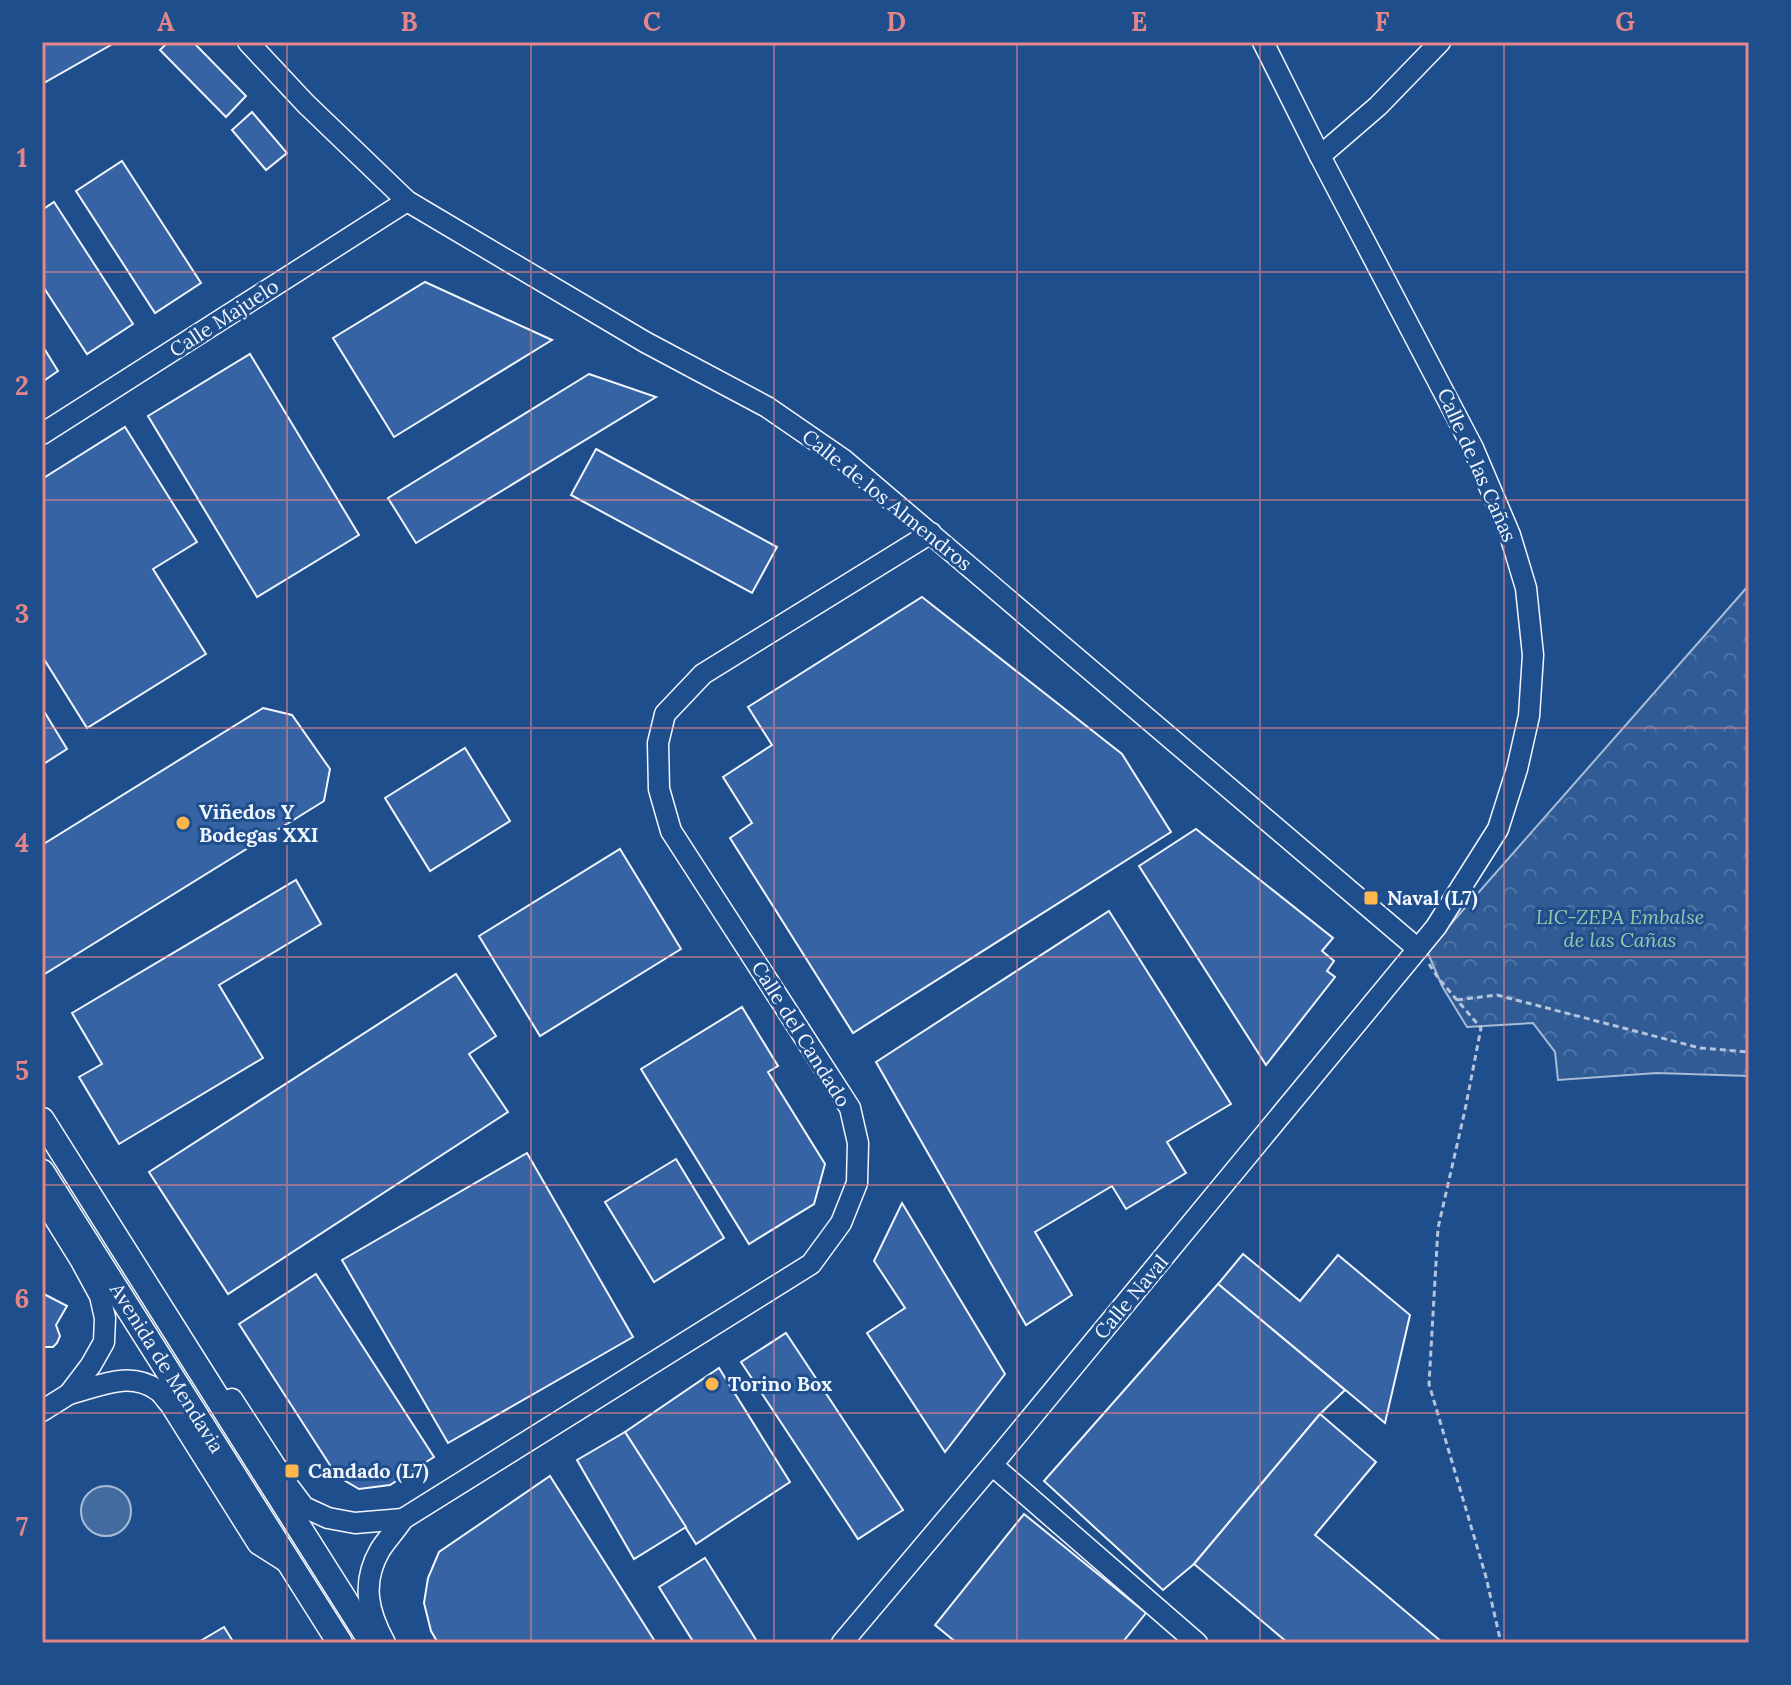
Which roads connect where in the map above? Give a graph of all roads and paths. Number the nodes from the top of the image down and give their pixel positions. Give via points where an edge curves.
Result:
1 (248, 42) edge
2 (1263, 42) edge
3 (1440, 42) edge
4 (1320, 156) junction
5 (407, 201) junction
6 (42, 434) edge
7 (931, 533) junction
8 (1418, 949) junction
9 (1457, 1000) junction
10 (1749, 1052) edge
11 (42, 1120) edge
12 (42, 1172) edge
13 (42, 1198) edge
14 (190, 1355) junction
15 (69, 1394) junction
16 (42, 1411) edge
17 (992, 1465) junction
18 (403, 1519) junction
19 (291, 1565) junction
20 (340, 1643) edge
21 (372, 1643) edge
22 (385, 1643) edge
23 (842, 1643) edge
24 (1197, 1643) edge
25 (1501, 1643) edge

1 - 5 street, Calle de los Almendros
2 - 4 street, Calle de las Cañas
3 - 4 street
4 - 8 street, Calle de las Cañas via 1473,448 1526,588 1533,655 1529,716 1517,769 1498,829
5 - 6 street, Calle Majuelo
5 - 7 street, Calle de los Almendros via 645,342 767,407 844,460
7 - 8 street, Calle de los Almendros
7 - 18 street, Calle del Candado via 703,674 665,714 658,743 659,789 671,831 850,1108 858,1143 857,1183 841,1223 811,1264
8 - 9 path
8 - 17 street, Calle Naval
9 - 10 path via 1497,995 1700,1048
9 - 25 path via 1481,1028 1438,1228 1429,1384
11 - 14 main road, Avenida de Mendavia
12 - 19 main road, Avenida de Mendavia
13 - 15 street via 100,1296 105,1318 104,1342
14 - 18 street, Avenida de Mendavia via 219,1379 304,1507 355,1523
14 - 21 main road, Avenida de Mendavia
15 - 16 street
15 - 19 street, Avenida de Mendavia via 113,1381 156,1389 258,1544
17 - 23 street, Calle Naval
17 - 24 street
18 - 22 street, Calle del Candado via 371,1572 368,1597
19 - 20 main road, Avenida de Mendavia

